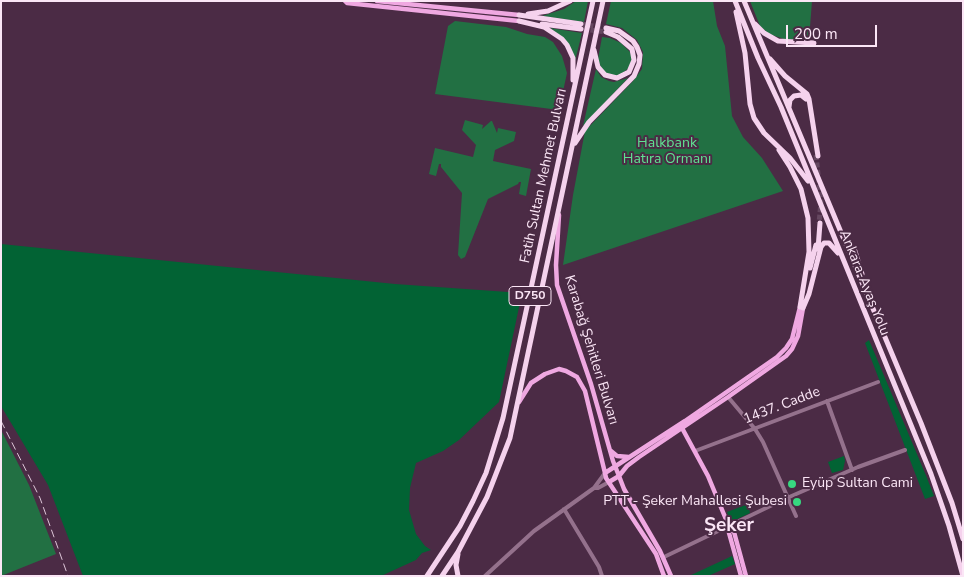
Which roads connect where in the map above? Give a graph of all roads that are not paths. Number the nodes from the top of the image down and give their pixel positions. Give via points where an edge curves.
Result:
1 (345, 1) edge
2 (378, 1) edge
3 (570, 1) edge
4 (593, 1) edge
5 (603, 1) edge
6 (734, 1) edge
7 (744, 1) edge
8 (491, 16) junction
9 (519, 18) junction
10 (752, 20) junction
11 (581, 26) tunnel mouth
12 (814, 43) dead end
13 (593, 48) junction
14 (766, 53) junction
15 (573, 94) junction
16 (789, 110) junction
17 (772, 142) junction
18 (572, 148) junction
19 (814, 190) junction
20 (560, 208) junction
21 (819, 223) tunnel mouth
22 (846, 245) junction
23 (841, 257) junction
24 (870, 301) junction
25 (801, 307) junction
26 (878, 382) dead end
27 (727, 395) junction
28 (827, 401) junction
29 (518, 403) junction
30 (682, 428) junction
31 (755, 429) junction
32 (609, 448) junction
33 (905, 450) dead end
34 (694, 451) junction
35 (630, 457) junction
36 (615, 468) junction
37 (852, 470) junction
38 (605, 473) junction
39 (620, 476) junction
40 (610, 482) junction
41 (594, 488) junction
42 (788, 498) junction
43 (564, 509) junction
44 (796, 516) dead end
45 (729, 528) junction
46 (963, 539) edge
47 (458, 552) junction
48 (664, 557) junction
49 (427, 576) edge
50 (442, 576) edge
51 (458, 576) edge
52 (484, 576) edge
53 (602, 576) edge
54 (664, 576) edge
55 (671, 576) edge
56 (741, 576) edge
57 (746, 576) edge
58 (963, 576) edge

1 - 8 main road
2 - 8 main road
3 - 9 highway via 548,11
4 - 15 highway, Fatih Sultan Mehmet Bulvarı / D750
5 - 13 highway, Fatih Sultan Mehmet Bulvarı / D750
6 - 17 highway via 745,53 752,112 759,128
6 - 19 highway, Ankara-Ayaş Yolu
7 - 10 highway, Ankara-Ayaş Yolu
8 - 9 main road
9 - 11 highway
9 - 15 highway via 557,34 567,45 574,65
10 - 12 highway via 764,33 778,41
10 - 14 highway, Ankara-Ayaş Yolu
13 - 18 highway, Fatih Sultan Mehmet Bulvarı / D750
13 - 18 highway via 598,67 605,75 617,78 629,72 634,60 632,49 606,30 618,31 637,47 639,64 634,76 589,122
14 - 16 highway, Ankara-Ayaş Yolu
14 - 16 highway via 809,99 817,156 806,98 792,97
15 - 49 highway, Fatih Sultan Mehmet Bulvarı / D750 via 504,418 473,501
16 - 22 highway, Ankara-Ayaş Yolu
17 - 19 highway
17 - 25 highway via 796,179 808,218 809,252
18 - 20 highway, Fatih Sultan Mehmet Bulvarı / D750
19 - 23 highway, Ankara-Ayaş Yolu
20 - 29 highway, Fatih Sultan Mehmet Bulvarı / D750
20 - 32 main road, Karabağ Şehitleri Bulvarı via 557,285
21 - 25 highway
22 - 24 highway, Ankara-Ayaş Yolu
22 - 24 highway via 856,248
23 - 25 highway via 830,244 822,244 808,294
23 - 58 highway, Ankara-Ayaş Yolu via 931,474
24 - 46 highway, Ankara-Ayaş Yolu via 941,475
25 - 27 main road via 794,334 784,351
26 - 28 street, 1437. Cadde
27 - 30 main road
27 - 31 street
27 - 35 main road
28 - 31 street, 1437. Cadde
28 - 37 street
29 - 38 main road, Karabağ Şehitleri Bulvarı via 532,383 545,374 559,370 577,377 585,391
29 - 47 highway, Fatih Sultan Mehmet Bulvarı / D750 via 498,471
30 - 34 main road
30 - 39 main road via 627,466
31 - 34 street, 1437. Cadde
31 - 42 street
32 - 35 main road via 617,456
32 - 36 main road, Karabağ Şehitleri Bulvarı
33 - 37 street
34 - 45 main road
35 - 36 main road
36 - 38 main road
36 - 39 main road, Karabağ Şehitleri Bulvarı
37 - 42 street
38 - 40 main road, Karabağ Şehitleri Bulvarı
38 - 41 street
39 - 40 main road
39 - 48 main road, Karabağ Şehitleri Bulvarı via 624,489
40 - 41 street
40 - 54 main road, Karabağ Şehitleri Bulvarı via 654,551
41 - 43 street
42 - 44 street
42 - 45 street
43 - 52 street
43 - 53 street
45 - 48 street
45 - 56 main road
45 - 57 main road via 734,532
47 - 50 highway, Fatih Sultan Mehmet Bulvarı / D750
47 - 51 highway
48 - 55 main road, Karabağ Şehitleri Bulvarı

